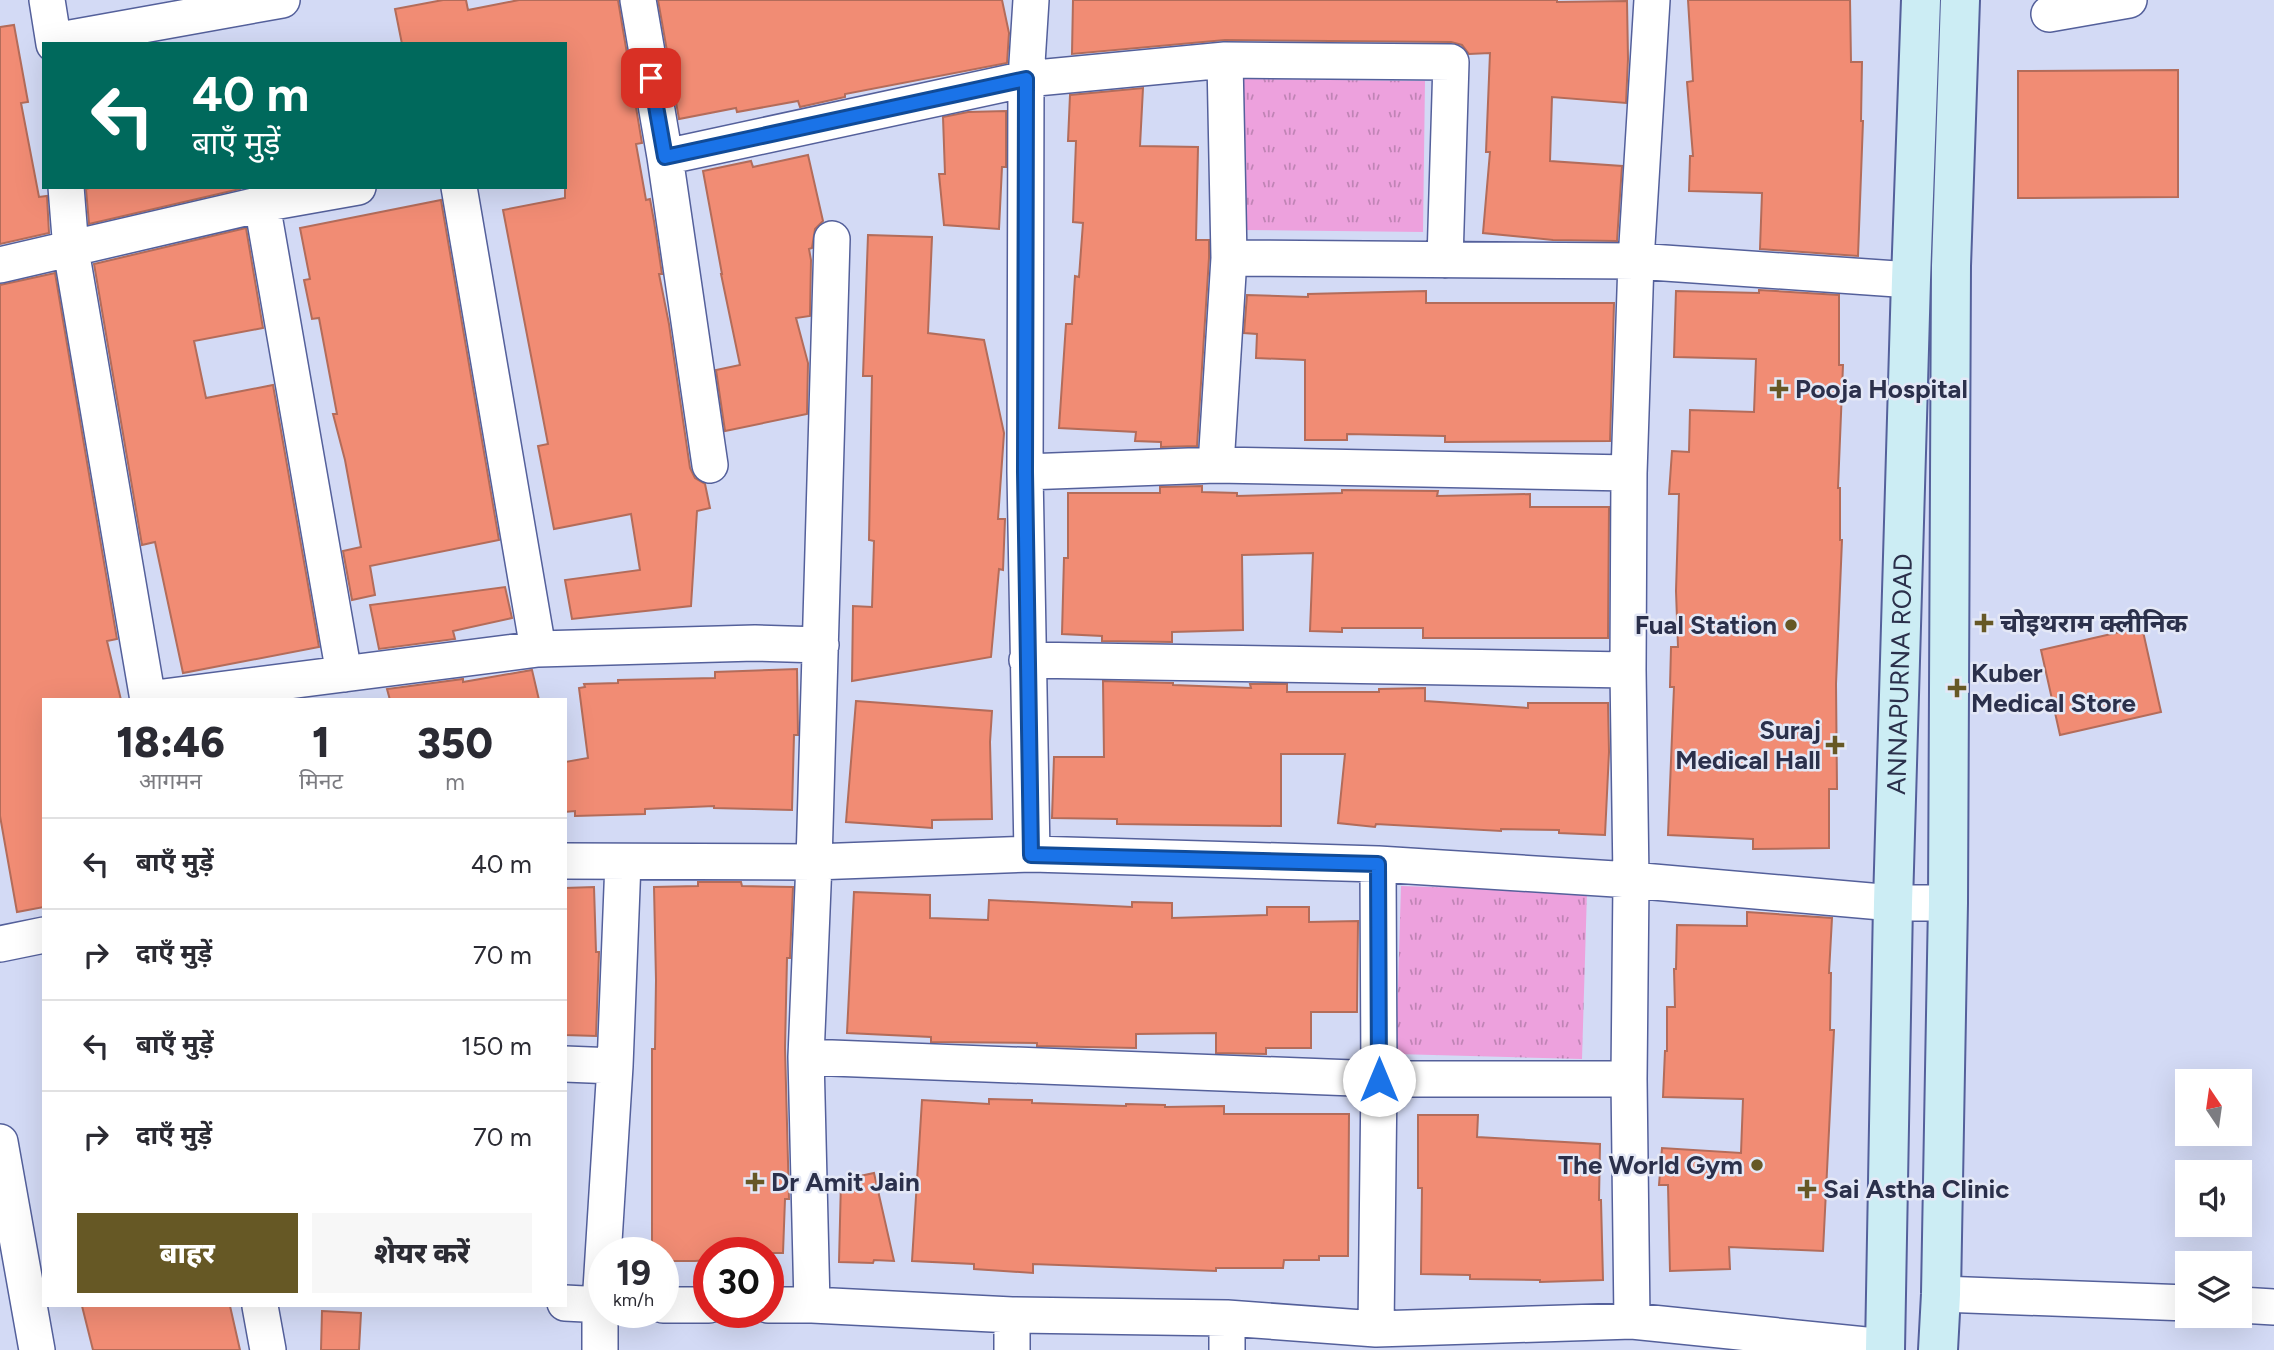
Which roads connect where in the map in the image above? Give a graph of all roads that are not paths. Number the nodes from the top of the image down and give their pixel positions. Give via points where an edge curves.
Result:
1 (47, 0) edge
2 (282, 0) edge
3 (638, 0) edge
4 (1031, 0) edge
5 (1652, 0) edge
6 (1921, 0) edge
7 (1961, 0) edge
8 (2129, 0) edge
9 (2049, 14) dead end
10 (54, 42) edge
11 (1225, 60) junction
12 (1026, 79) junction
13 (665, 157) junction
14 (66, 189) edge
15 (347, 189) edge
16 (459, 189) edge
17 (262, 204) junction
18 (832, 239) dead end
19 (71, 250) junction
20 (1229, 258) junction
21 (1445, 260) junction
22 (1636, 261) junction
23 (0, 265) edge
24 (1911, 280) junction
25 (710, 465) dead end
26 (1216, 465) junction
27 (1025, 472) junction
28 (1629, 473) junction
29 (821, 645) junction
30 (538, 649) junction
31 (1027, 660) junction
32 (1628, 670) junction
33 (344, 674) junction
34 (148, 698) edge
35 (163, 698) edge
36 (1031, 855) junction
37 (567, 861) edge
38 (623, 862) junction
39 (814, 862) junction
40 (1378, 864) junction
41 (1631, 880) junction
42 (1894, 903) junction
43 (1948, 903) junction
44 (42, 935) edge
45 (0, 944) edge
46 (806, 1057) junction
47 (567, 1064) edge
48 (615, 1066) junction
49 (1629, 1079) junction
50 (1379, 1080) junction
51 (0, 1142) edge
52 (606, 1237) edge
53 (1941, 1294) junction
54 (567, 1303) edge
55 (2175, 1303) edge
56 (588, 1304) edge
57 (784, 1305) edge
58 (812, 1306) junction
59 (2252, 1306) edge
60 (260, 1307) edge
61 (2274, 1307) edge
62 (1012, 1315) junction
63 (1632, 1321) junction
64 (601, 1328) edge
65 (1376, 1329) junction
66 (1227, 1334) edge
67 (1438, 1339) edge
68 (1885, 1348) edge
69 (37, 1350) edge
70 (268, 1350) edge
71 (600, 1350) edge
72 (1012, 1350) edge
73 (1938, 1350) edge

1 - 10 street
2 - 10 street
3 - 13 street
4 - 12 street
5 - 22 street
6 - 24 main road, ANNAPURNA ROAD
7 - 43 main road, ANNAPURNA ROAD via 1951,266
8 - 9 street
11 - 12 street
11 - 20 street
11 - 21 street via 1451,62
12 - 13 street
12 - 27 street
13 - 25 street
14 - 19 street
15 - 17 street
16 - 30 street
17 - 19 street
17 - 33 street
18 - 29 street
19 - 23 street
19 - 34 street
20 - 21 street
20 - 26 street
21 - 22 street
22 - 24 street
22 - 28 street
24 - 42 main road, ANNAPURNA ROAD
26 - 27 street
26 - 28 street
27 - 31 street
28 - 32 street
29 - 30 street
29 - 39 street
30 - 33 street
31 - 32 street
31 - 36 street
32 - 41 street
33 - 35 street
36 - 39 street
36 - 40 street
37 - 38 street
38 - 39 street
38 - 48 street
39 - 46 street
40 - 41 street
40 - 50 street
41 - 42 street
41 - 49 street
42 - 43 street
42 - 68 main road, ANNAPURNA ROAD
43 - 53 main road, ANNAPURNA ROAD
44 - 45 street
46 - 50 street
46 - 58 street
47 - 48 street
48 - 52 street
49 - 50 street
49 - 63 street
50 - 65 street
51 - 69 street
53 - 55 street
53 - 73 main road, ANNAPURNA ROAD
54 - 56 street
57 - 58 street
58 - 62 street
59 - 61 street
60 - 70 street
62 - 66 street
62 - 72 street
63 - 67 street
63 - 68 street
64 - 71 street
65 - 66 street
65 - 67 street

